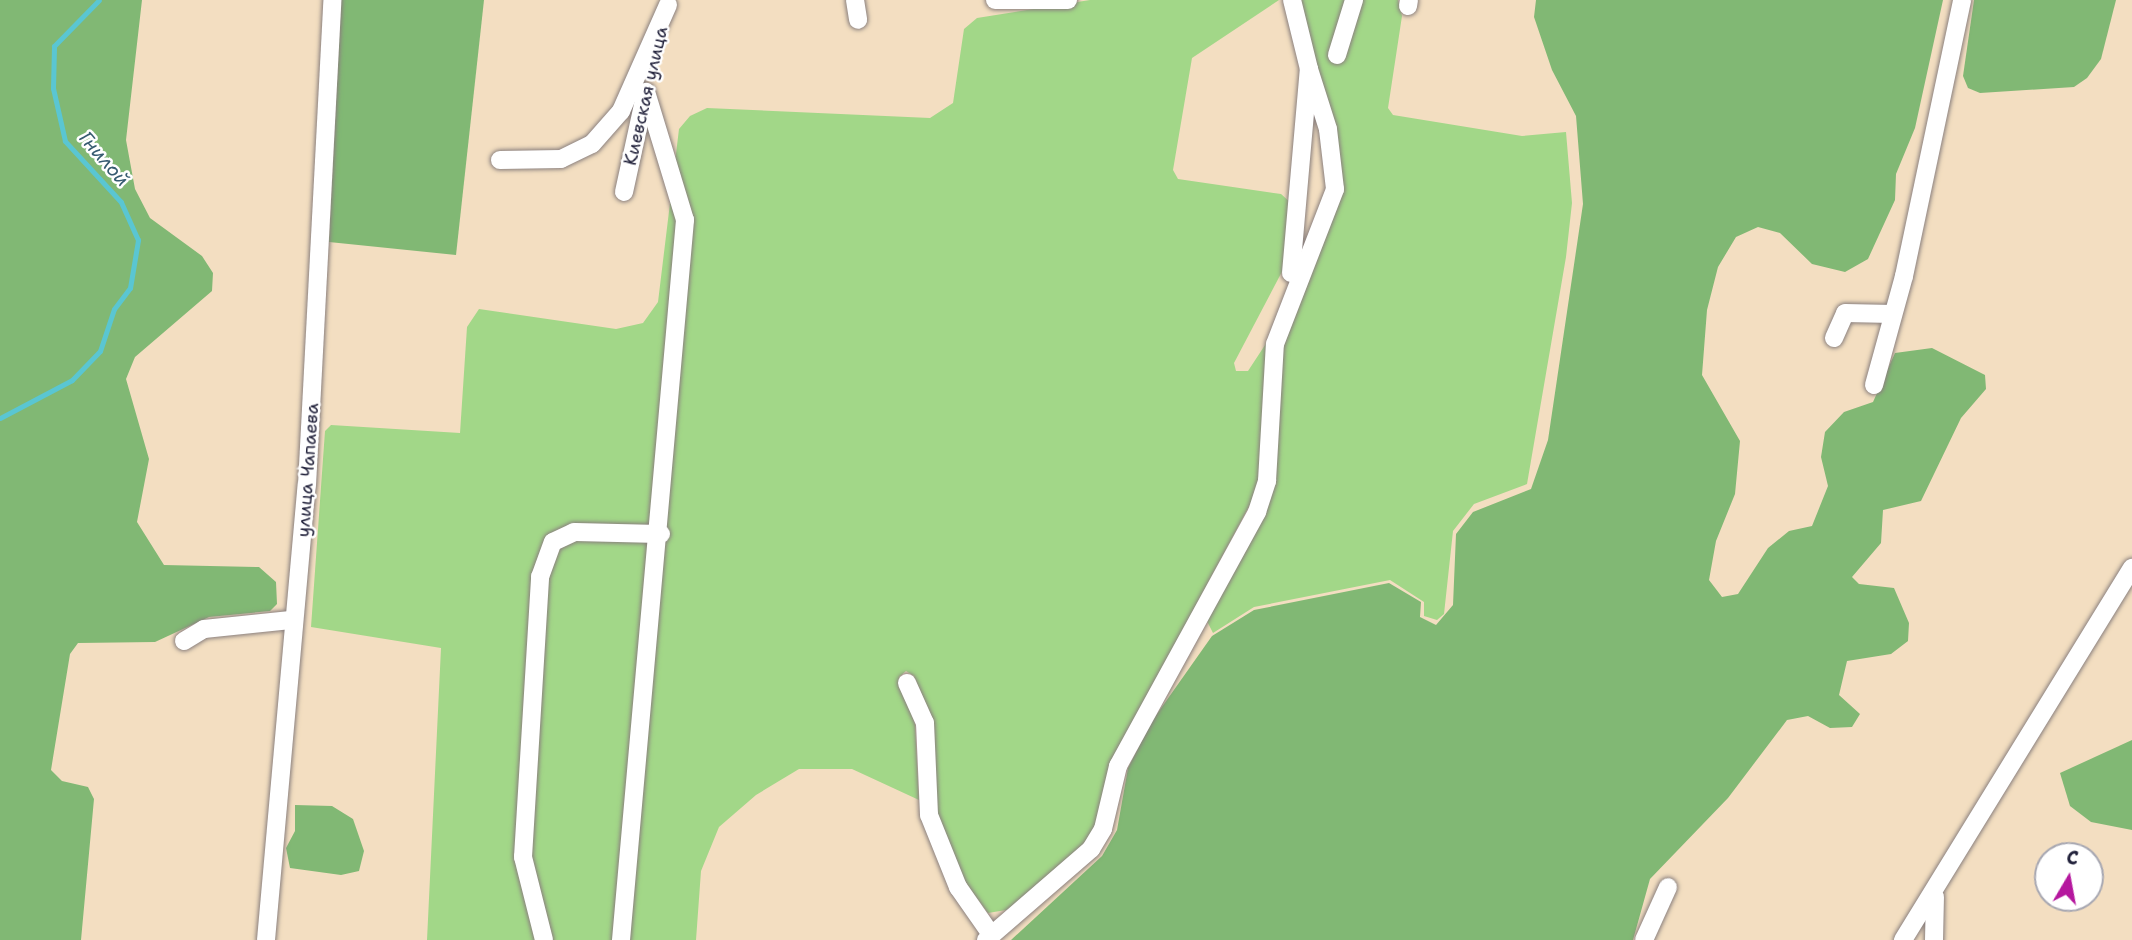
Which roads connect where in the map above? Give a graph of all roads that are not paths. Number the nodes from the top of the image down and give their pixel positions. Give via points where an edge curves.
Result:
1 (332, 0) edge
2 (855, 0) edge
3 (995, 0) edge
4 (1068, 0) edge
5 (1292, 0) edge
6 (1354, 0) edge
7 (1962, 0) edge
8 (668, 2) edge
9 (858, 20) dead end
10 (1337, 55) dead end
11 (1309, 69) junction
12 (646, 92) junction
13 (500, 160) dead end
14 (624, 192) dead end
15 (1284, 309) junction
16 (1894, 314) junction
17 (1834, 338) dead end
18 (1874, 385) dead end
19 (660, 534) junction
20 (2132, 568) edge
21 (291, 620) junction
22 (184, 640) dead end
23 (907, 683) dead end
24 (1668, 887) dead end
25 (1935, 897) junction
26 (988, 937) edge
27 (266, 940) edge
28 (544, 940) edge
29 (621, 940) edge
30 (1644, 940) edge
31 (1903, 940) edge
32 (1934, 940) edge

1 - 21 street, улица Чапаева via 315,281 317,346
2 - 9 street
3 - 4 street
5 - 11 street
6 - 10 street
7 - 16 street
8 - 12 street, Киевская улица
8 - 13 street via 621,111 592,144 561,159
11 - 15 street
11 - 15 street via 1328,129 1335,189
12 - 14 street, Киевская улица
12 - 19 street via 685,220
15 - 26 street via 1275,344 1267,481 1257,512 1118,766 1103,829 1091,849
16 - 17 street via 1845,313
16 - 18 street
19 - 28 street via 575,532 553,542 540,577 523,857
19 - 29 street via 636,734
20 - 25 street
21 - 22 street via 204,629
21 - 27 street, улица Чапаева
23 - 26 street via 925,723 929,815 958,887
24 - 30 street
25 - 31 street
25 - 32 street

